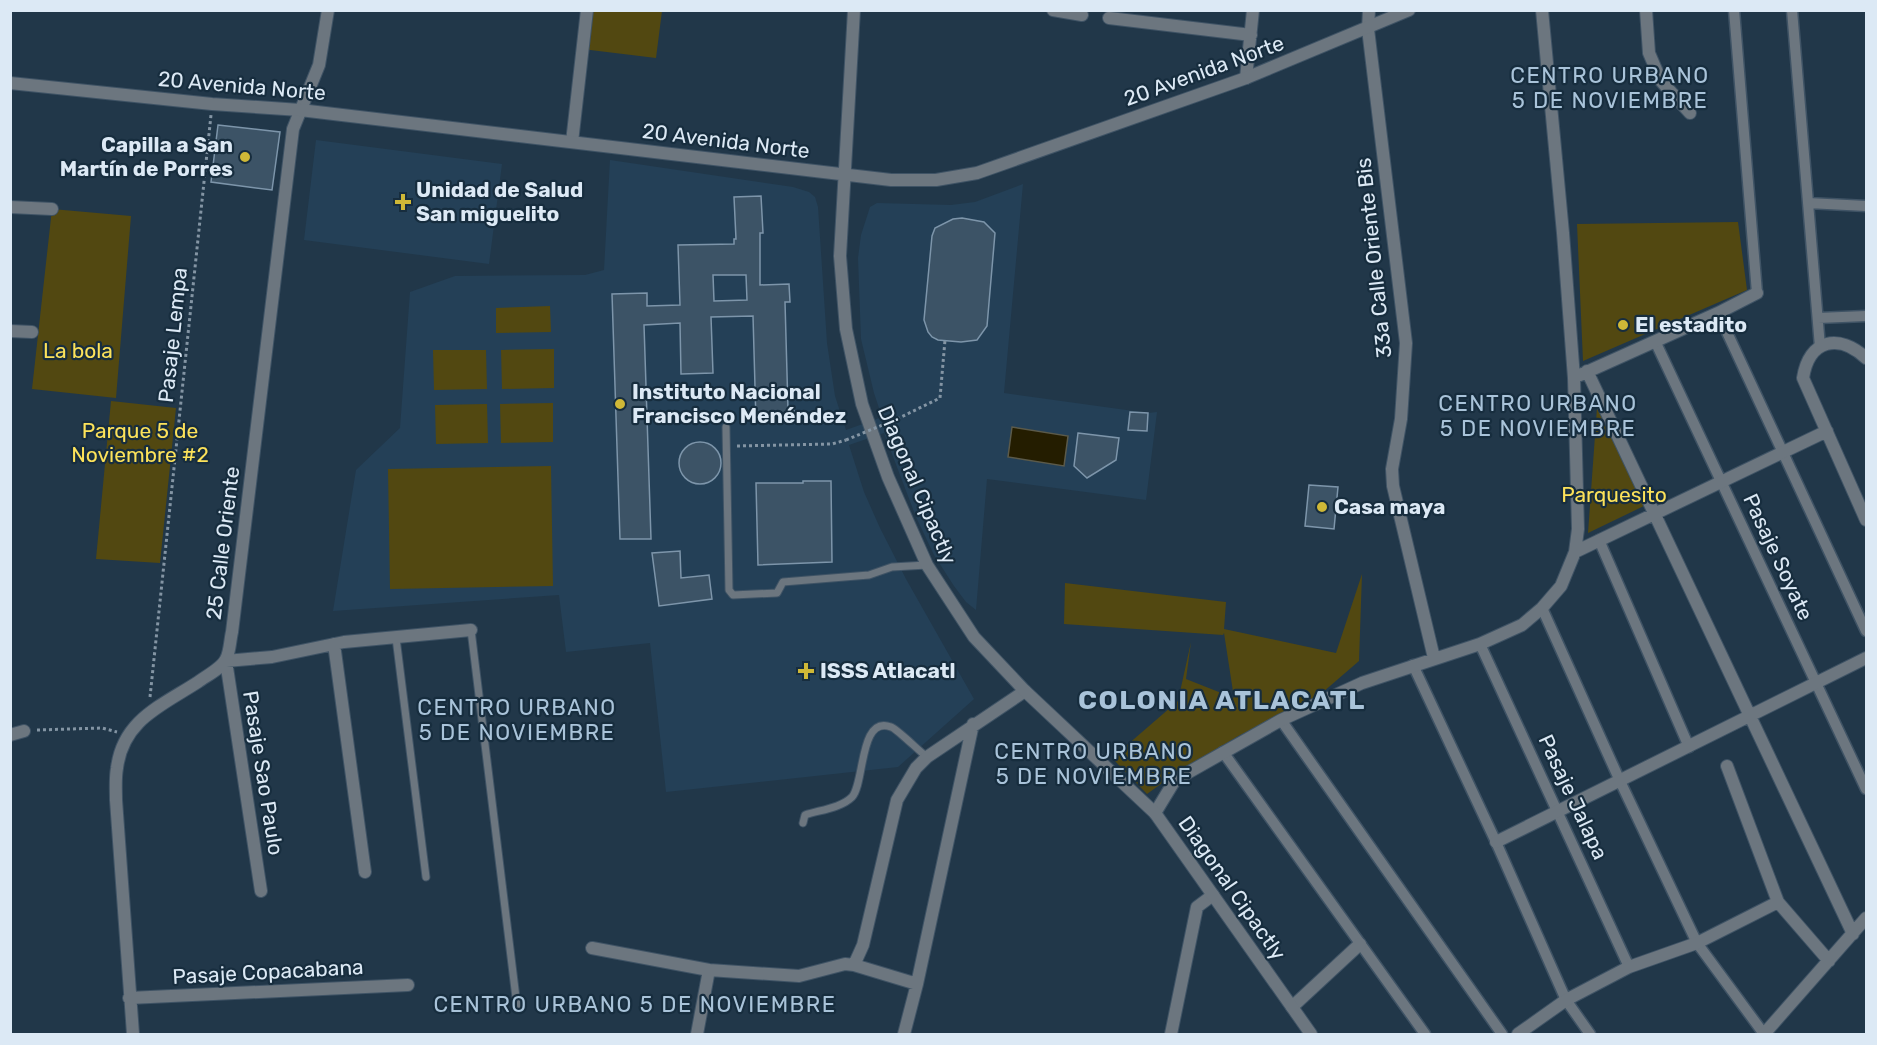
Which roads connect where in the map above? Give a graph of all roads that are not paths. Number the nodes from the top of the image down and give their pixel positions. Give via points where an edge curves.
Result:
1 (328, 10) edge
2 (587, 10) edge
3 (854, 10) edge
4 (1053, 10) edge
5 (1253, 10) edge
6 (1369, 10) edge
7 (1409, 10) edge
8 (1542, 10) edge
9 (1646, 10) edge
10 (1734, 10) edge
11 (1792, 10) edge
12 (1082, 15) dead end
13 (1109, 18) dead end
14 (1368, 29) junction
15 (1251, 35) junction
16 (1246, 78) junction
17 (10, 83) edge
18 (300, 110) junction
19 (1690, 113) dead end
20 (572, 142) junction
21 (843, 175) junction
22 (1808, 203) junction
23 (1866, 206) edge
24 (10, 207) edge
25 (52, 209) dead end
26 (1757, 293) joint
27 (1718, 313) junction
28 (1866, 316) edge
29 (1818, 318) junction
30 (10, 331) edge
31 (32, 332) dead end
32 (1655, 341) junction
33 (1820, 347) junction
34 (1863, 355) edge
35 (1587, 371) junction
36 (1574, 378) junction
37 (726, 427) dead end
38 (1827, 431) junction
39 (1784, 452) junction
40 (1721, 481) junction
41 (1654, 513) junction
42 (1866, 520) edge
43 (1599, 540) junction
44 (1575, 552) junction
45 (927, 565) junction
46 (1542, 608) junction
47 (471, 630) joint
48 (1866, 631) edge
49 (396, 638) junction
50 (334, 644) junction
51 (1480, 644) junction
52 (1434, 658) junction
53 (1866, 658) edge
54 (226, 661) junction
55 (1413, 665) junction
56 (1816, 683) junction
57 (1025, 691) junction
58 (1750, 716) junction
59 (1281, 720) junction
60 (973, 724) junction
61 (24, 731) road end
62 (10, 735) edge
63 (1689, 747) junction
64 (1223, 752) junction
65 (927, 757) junction
66 (1727, 766) dead end
67 (1620, 781) junction
68 (1866, 789) edge
69 (1558, 812) junction
70 (1155, 813) junction
71 (803, 823) dead end
72 (1496, 842) junction
73 (365, 872) dead end
74 (426, 878) dead end
75 (261, 891) dead end
76 (1213, 895) junction
77 (1778, 902) junction
78 (1866, 918) edge
79 (1853, 934) junction
80 (1697, 943) junction
81 (1360, 944) junction
82 (592, 948) dead end
83 (1829, 961) junction
84 (854, 965) junction
85 (1629, 967) junction
86 (708, 969) junction
87 (917, 984) junction
88 (408, 985) dead end
89 (129, 998) junction
90 (1566, 1000) junction
91 (517, 1006) dead end
92 (1292, 1007) junction
93 (133, 1035) edge
94 (697, 1035) edge
95 (904, 1035) edge
96 (1171, 1035) edge
97 (1311, 1035) edge
98 (1425, 1035) edge
99 (1502, 1035) edge
100 (1518, 1035) edge
101 (1590, 1035) edge
102 (1764, 1035) edge

1 - 18 street, 25 Calle Oriente via 319,65
2 - 20 street
3 - 21 street, Diagonal Cipactly
4 - 12 street
5 - 15 street
6 - 14 street, 33a Calle Oriente Bis
7 - 14 street, 20 Avenida Norte
8 - 36 street
9 - 19 street via 1649,53 1661,81
10 - 26 street
11 - 22 street
13 - 15 street
14 - 16 street, 20 Avenida Norte
14 - 52 street, 33a Calle Oriente Bis via 1406,343 1393,486
15 - 16 street
16 - 21 street, 20 Avenida Norte via 977,173 936,180
17 - 18 street, 20 Avenida Norte
18 - 20 street, 20 Avenida Norte
18 - 54 street, 25 Calle Oriente via 292,129
20 - 21 street, 20 Avenida Norte
21 - 45 street, Diagonal Cipactly via 840,256 850,351 862,404 888,477
22 - 23 street
22 - 29 street
24 - 25 street
26 - 27 street
27 - 32 street
27 - 39 street
28 - 29 street
29 - 33 street
30 - 31 street
32 - 35 street
32 - 40 street, Pasaje Soyate
33 - 34 street via 1842,342
33 - 38 street via 1807,361 1803,378
35 - 36 street
35 - 41 street
36 - 44 street via 1578,529
37 - 45 lane via 729,590 733,595 777,593 783,582 869,575 892,567
38 - 39 street
38 - 42 street
39 - 40 street
39 - 48 street
40 - 41 street
40 - 56 street, Pasaje Soyate
41 - 43 street
41 - 58 street
43 - 44 street
43 - 63 street
44 - 46 street via 1560,586
45 - 57 street, Diagonal Cipactly via 974,637
46 - 51 street via 1522,625
46 - 67 street
47 - 49 street
47 - 91 lane
49 - 50 street
49 - 74 lane
50 - 54 street via 272,657
50 - 73 street
51 - 52 street
51 - 69 street, Pasaje Jalapa
52 - 55 street
53 - 56 street
54 - 75 street, Pasaje Sao Paulo
54 - 89 street via 149,713 127,734 121,748 116,800
55 - 59 street
55 - 72 street
56 - 58 street
56 - 68 street, Pasaje Soyate
57 - 60 street
57 - 70 street, Diagonal Cipactly
58 - 63 street
58 - 79 street
59 - 64 street
59 - 99 street
60 - 65 street
60 - 87 street
61 - 62 street
63 - 67 street
64 - 70 street via 1175,780
64 - 81 street
65 - 71 lane via 894,728 876,728 869,737 855,793 840,805 805,815
65 - 84 street via 897,800 863,945
66 - 77 street
67 - 69 street
67 - 80 street
69 - 72 street
69 - 85 street, Pasaje Jalapa
70 - 76 street, Diagonal Cipactly
72 - 90 street
76 - 92 street, Diagonal Cipactly
76 - 96 street via 1197,907
77 - 80 street
77 - 83 street
78 - 79 street
79 - 83 street
80 - 85 street
80 - 102 street
81 - 92 street
81 - 98 street
82 - 86 street
83 - 102 street
84 - 86 street via 799,976
84 - 87 street
85 - 90 street
86 - 94 street
87 - 95 street
88 - 89 street, Pasaje Copacabana
89 - 93 street
90 - 100 street
90 - 101 street
92 - 97 street, Diagonal Cipactly

